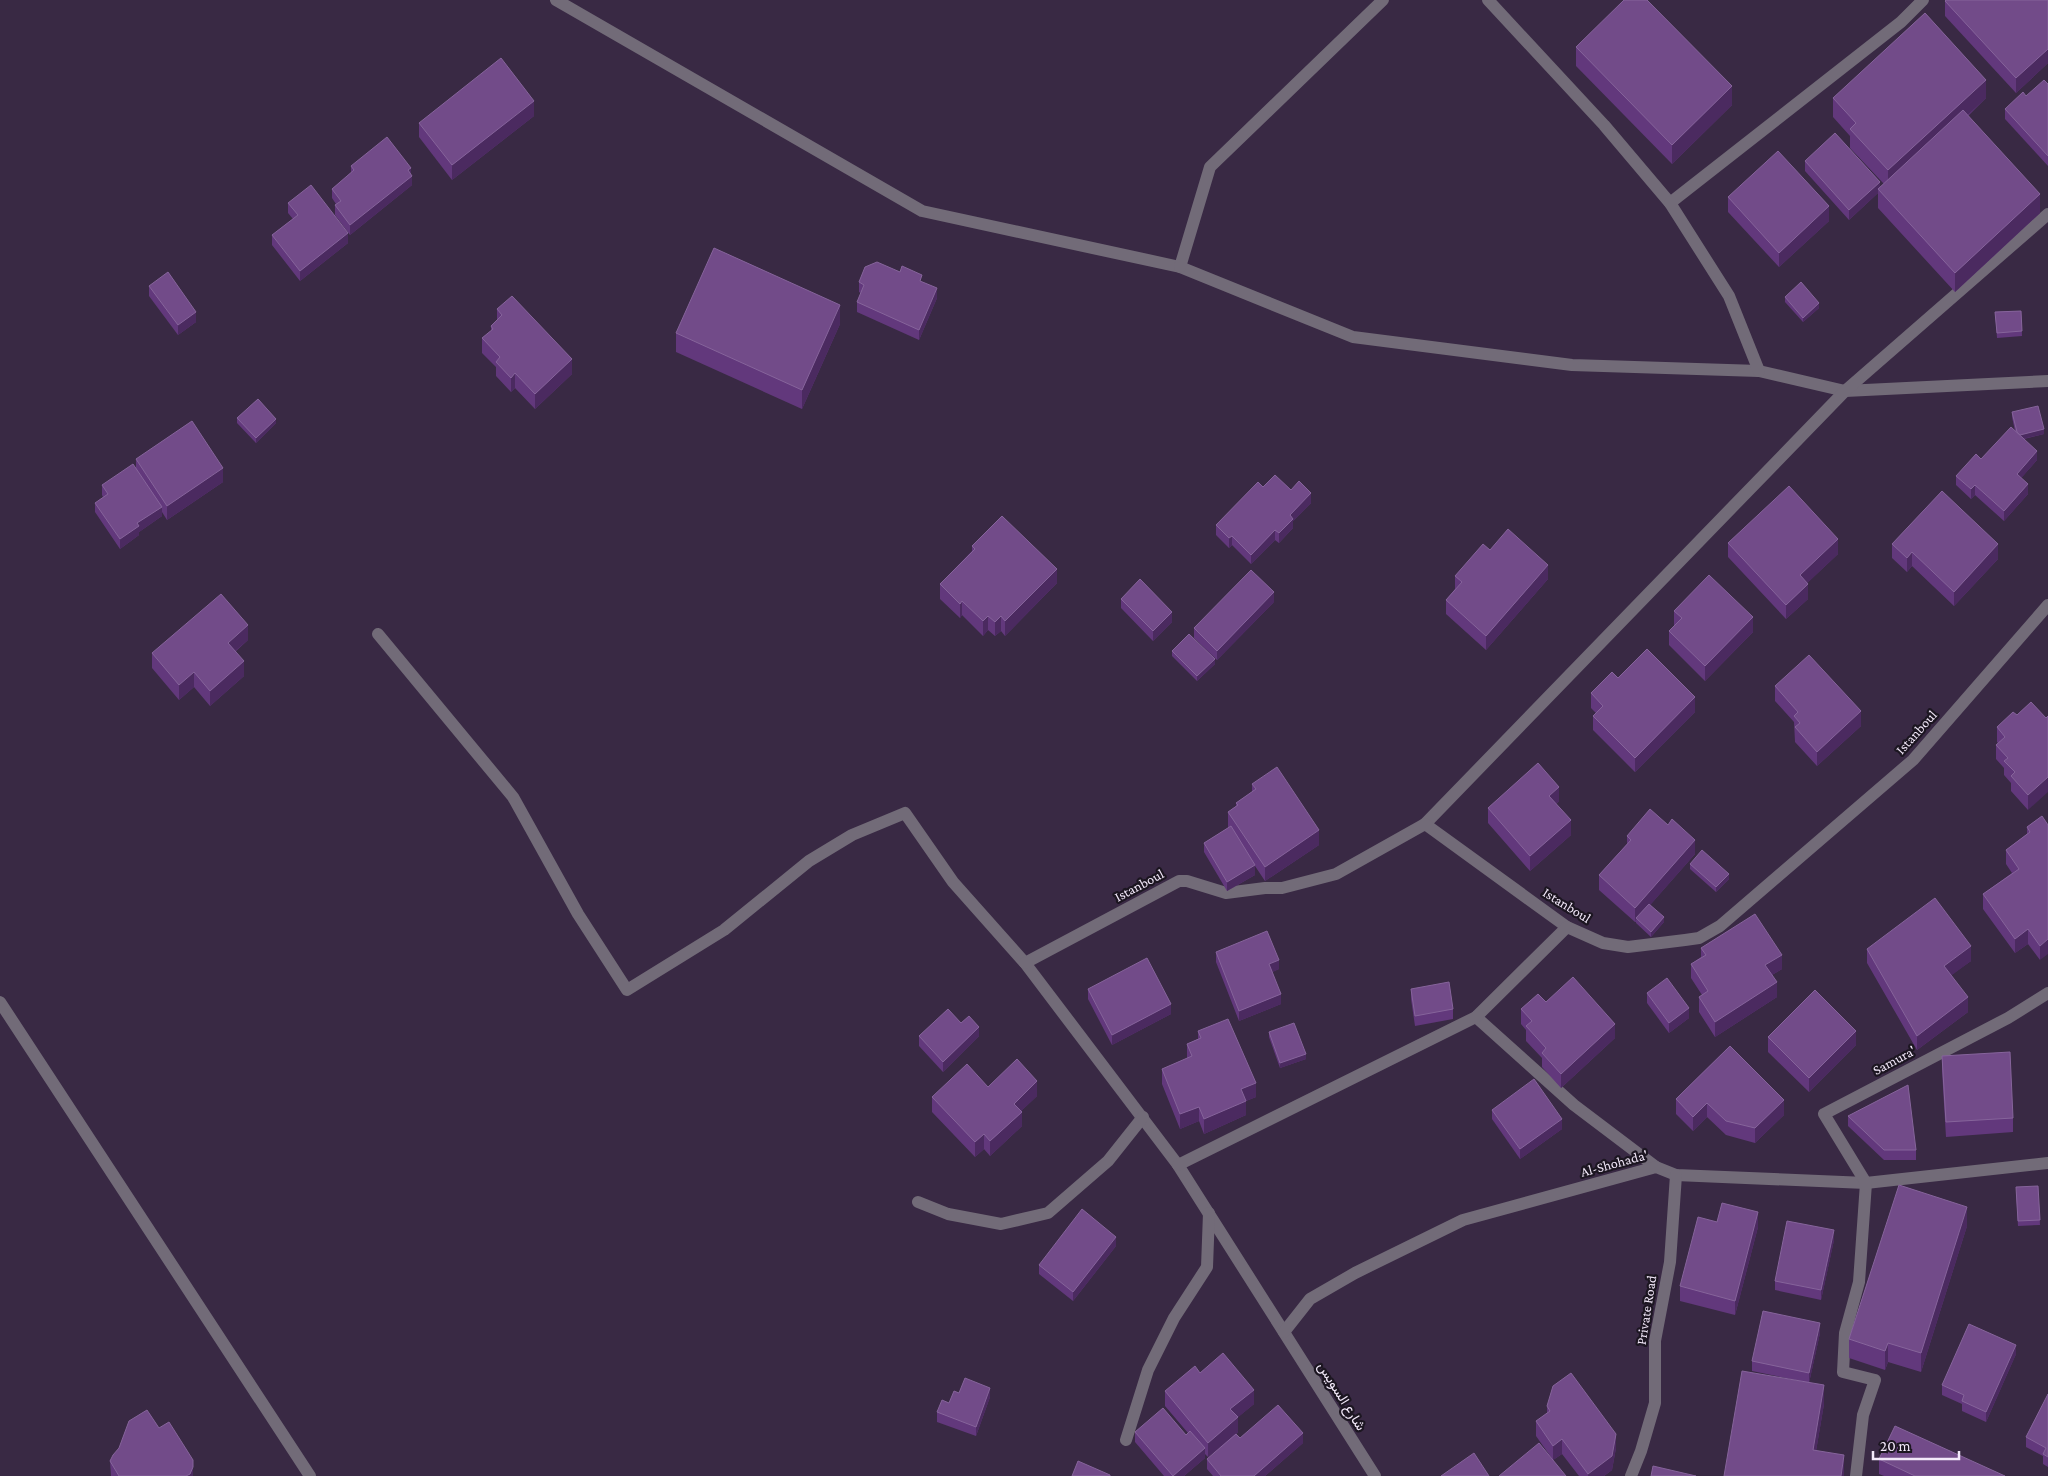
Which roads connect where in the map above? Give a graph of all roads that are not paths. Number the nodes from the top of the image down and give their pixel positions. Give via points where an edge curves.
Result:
1 (556, 0) edge
2 (1383, 0) edge
3 (1488, 0) edge
4 (1923, 0) edge
5 (1670, 203) junction
6 (2048, 214) edge
7 (1180, 267) junction
8 (1758, 370) junction
9 (2048, 380) edge
10 (1845, 391) junction
11 (2048, 605) edge
12 (378, 634) dead end
13 (1425, 824) junction
14 (1567, 927) junction
15 (1025, 963) junction
16 (2048, 993) edge
17 (0, 1002) edge
18 (1476, 1017) junction
19 (1143, 1117) junction
20 (2048, 1163) edge
21 (1178, 1165) junction
22 (1656, 1167) junction
23 (1676, 1175) junction
24 (1866, 1183) junction
25 (918, 1202) dead end
26 (1209, 1213) junction
27 (1284, 1332) junction
28 (1126, 1440) dead end
29 (310, 1476) edge
30 (1375, 1476) edge
31 (1631, 1476) edge
32 (1856, 1476) edge

1 - 7 street via 922,211
2 - 7 street via 1210,167
3 - 5 street via 1604,125
4 - 5 street via 1901,22
5 - 8 street via 1729,296
6 - 10 street
7 - 8 street via 1353,337 1572,365
8 - 10 street
9 - 10 street
10 - 13 street
11 - 14 street, Istanboul via 1913,760 1712,932 1699,938 1628,947 1603,943
12 - 15 street, شارع السويس via 513,797 578,914 627,990 724,930 809,861 852,835 905,813 953,882
13 - 14 street, Istanboul
13 - 15 street, Istanboul via 1336,874 1282,888 1226,893 1187,881 1178,882
14 - 18 street
15 - 19 street, شارع السويس
16 - 24 street, Samura' via 2008,1018 1824,1114
17 - 29 street
18 - 21 street
18 - 22 street via 1574,1106
19 - 21 street, شارع السويس
19 - 25 street via 1108,1161 1048,1213 1001,1224 948,1214
20 - 24 street, Al-Shohada'
21 - 26 street, شارع السويس
22 - 23 street, Al-Shohada'
22 - 27 street, Al-Shohada' via 1463,1220 1310,1299
23 - 24 street, Al-Shohada'
23 - 31 street, Private Road via 1670,1262 1655,1340 1655,1403
24 - 32 street via 1859,1282 1845,1333 1844,1372 1874,1380 1863,1415
26 - 27 street, شارع السويس
26 - 28 street via 1207,1266 1174,1318 1148,1370
27 - 30 street, شارع السويس

